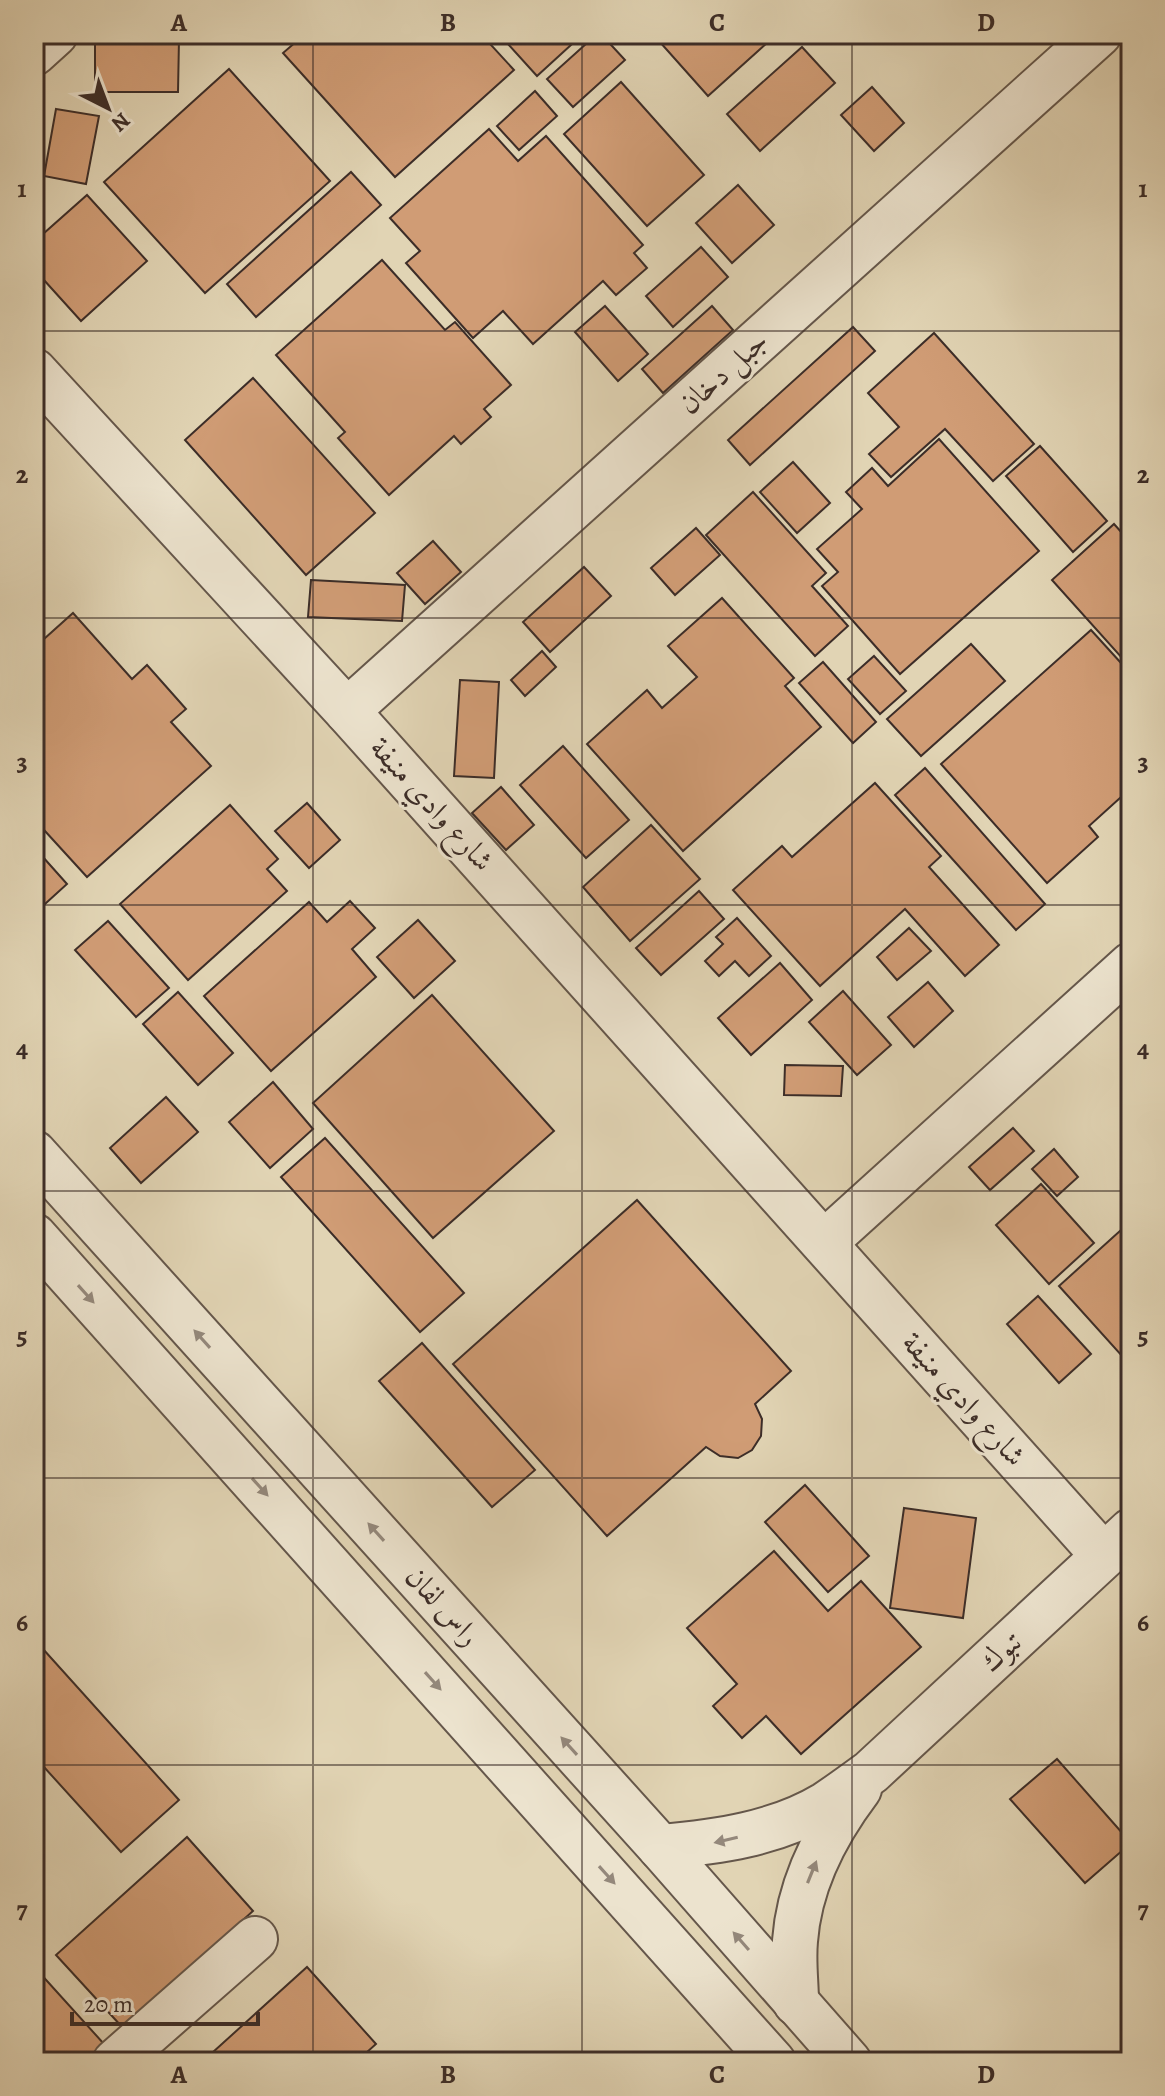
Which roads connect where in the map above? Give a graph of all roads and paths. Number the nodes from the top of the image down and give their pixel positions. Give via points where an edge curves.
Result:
1 (55, 34) edge
2 (1099, 34) edge
3 (34, 53) edge
4 (34, 371) edge
5 (347, 711) junction
6 (1131, 965) edge
7 (34, 1153) edge
8 (34, 1236) edge
9 (825, 1242) junction
10 (1117, 1543) edge
11 (871, 1772) junction
12 (660, 1847) junction
13 (255, 1939) dead end
14 (796, 2003) junction
15 (115, 2062) edge
16 (773, 2062) edge
17 (849, 2062) edge

1 - 3 street
2 - 5 street, جبل دخان
4 - 5 street, شارع وادي منيفة
5 - 9 street, شارع وادي منيفة
6 - 9 street
12 -> 7 street, راس لفان
8 -> 16 street, راس لفان
9 - 10 street, شارع وادي منيفة
10 - 11 street, تبوك
11 -> 12 street, تبوك via 824,1805 772,1828 716,1842
14 -> 11 street, تبوك via 795,1941 808,1879 833,1823
14 -> 12 street, راس لفان
13 - 15 street
14 - 17 street, راس لفان

